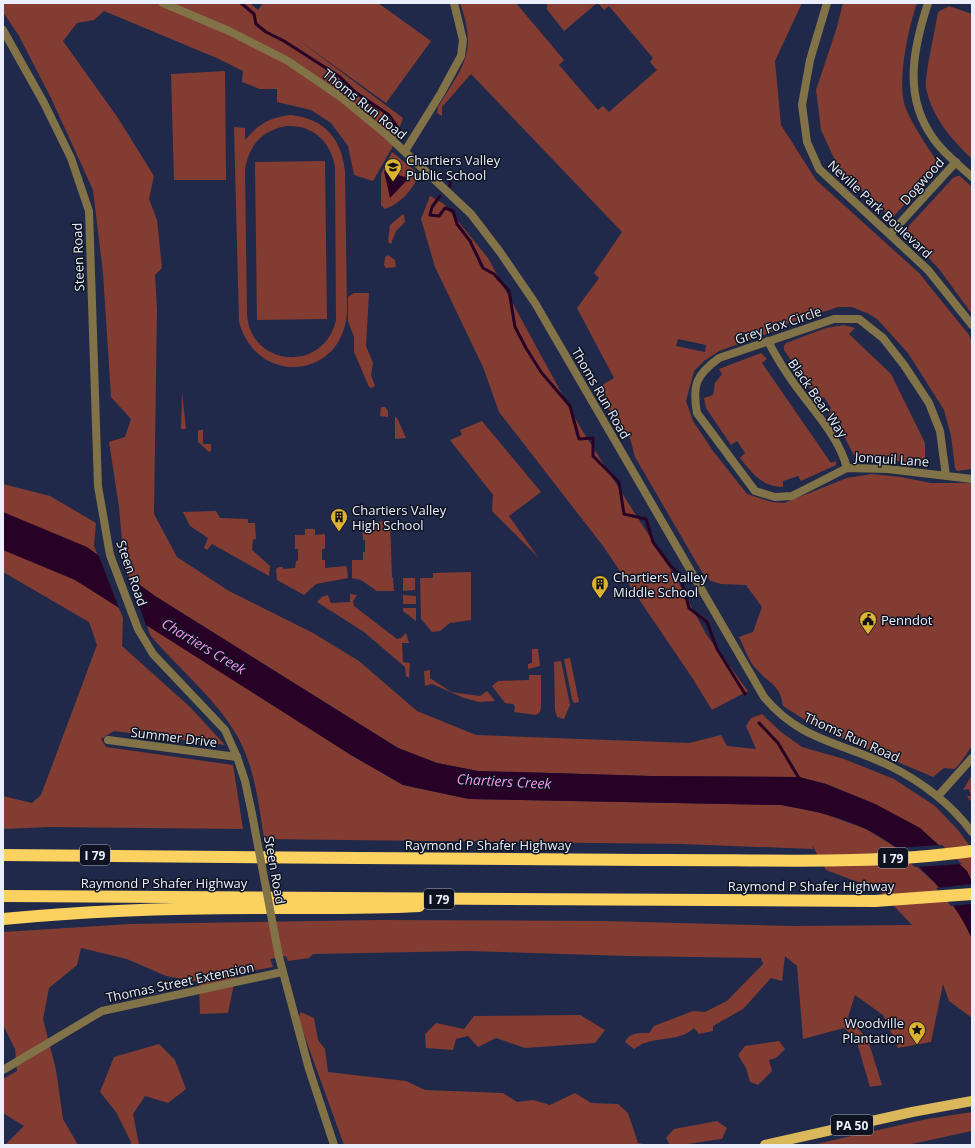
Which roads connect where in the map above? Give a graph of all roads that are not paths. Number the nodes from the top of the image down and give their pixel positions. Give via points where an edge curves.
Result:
1 (163, 3) edge
2 (454, 3) edge
3 (827, 3) edge
4 (928, 3) edge
5 (3, 30) edge
6 (405, 152) junction
7 (956, 162) junction
8 (972, 177) edge
9 (890, 234) junction
10 (972, 326) edge
11 (768, 341) junction
12 (847, 468) junction
13 (946, 476) junction
14 (972, 479) edge
15 (792, 496) joint
16 (108, 740) dead end
17 (237, 757) junction
18 (972, 758) edge
19 (938, 796) junction
20 (972, 832) edge
21 (972, 851) edge
22 (3, 854) edge
23 (972, 894) edge
24 (3, 896) edge
25 (524, 900) junction
26 (3, 919) edge
27 (282, 972) junction
28 (3, 1070) edge
29 (972, 1101) edge
30 (334, 1145) edge
31 (765, 1145) edge

1 - 6 street, Thoms Run Road via 229,31 288,61 342,98
2 - 6 street via 463,40 461,56
3 - 9 street, Neville Park Boulevard via 810,60 802,105 808,142 819,169
4 - 7 street via 916,48 912,77 916,104 933,138
5 - 17 street, Steen Road via 71,158 89,211 98,486 110,555 138,629 153,654 225,730
6 - 19 street, Thoms Run Road via 471,214 535,303 764,697 787,720 807,733 889,766
7 - 8 street
7 - 9 street, Dogwood
9 - 10 street, Neville Park Boulevard via 928,270
11 - 12 street, Black Bear Way via 778,361 830,433 844,457
11 - 13 street, Grey Fox Circle via 834,319 859,319 883,338 929,403 940,431
11 - 15 street, Grey Fox Circle via 719,358 704,370 695,384 697,413 755,491 776,497
12 - 13 street, Jonquil Lane via 888,469
12 - 15 street, Jonquil Lane
13 - 14 street, Jonquil Lane
16 - 17 street, Summer Drive
17 - 27 street, Steen Road, bridge via 252,814
18 - 19 street
19 - 20 street, Thoms Run Road via 960,816
21 - 22 highway, Raymond P Shafer Highway / I 79 via 927,857 512,860
23 - 25 highway, Raymond P Shafer Highway / I 79 via 875,901
24 - 25 highway, Raymond P Shafer Highway / I 79
25 - 26 highway via 375,909 251,908 67,913
27 - 28 street, Thomas Street Extension via 102,1010
27 - 30 street, Steen Road via 309,1069
29 - 31 main road, PA 50

